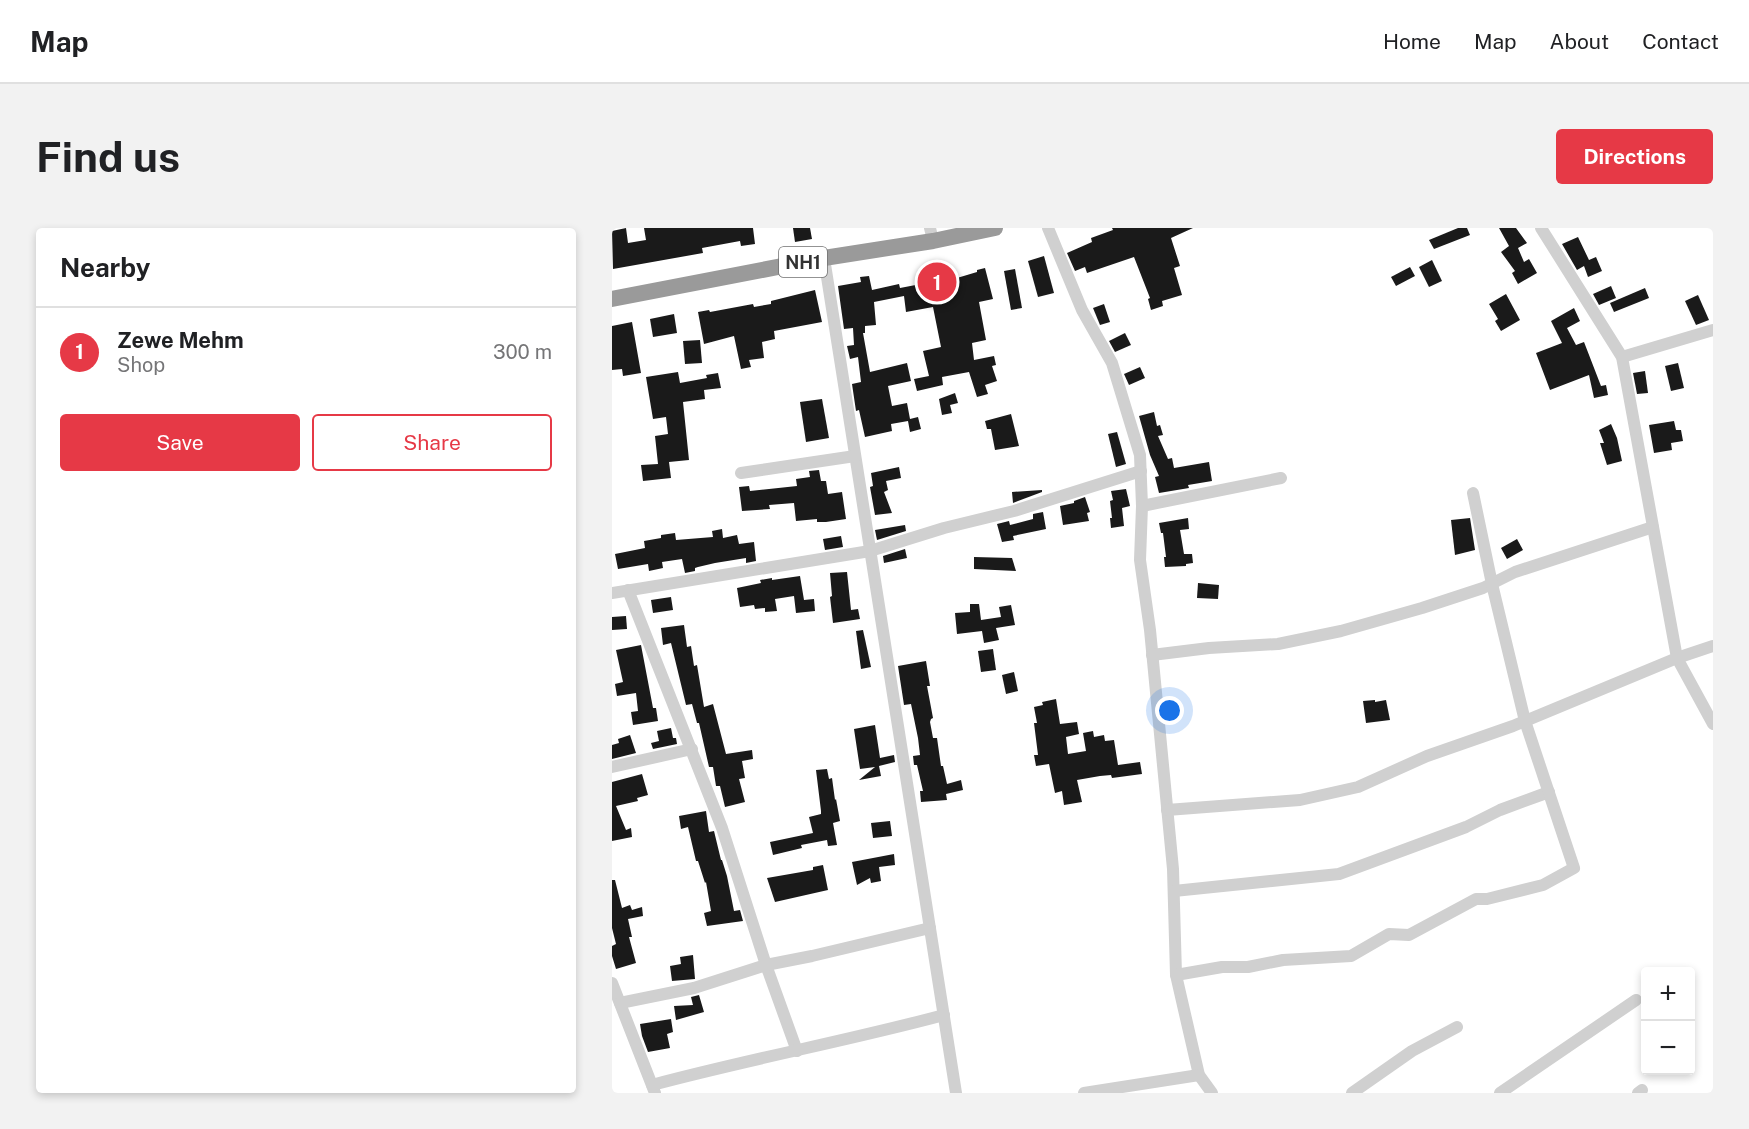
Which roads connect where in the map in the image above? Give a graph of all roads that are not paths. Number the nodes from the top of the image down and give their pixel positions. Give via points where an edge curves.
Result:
1 (995, 228) edge
2 (1048, 228) edge
3 (1541, 228) edge
4 (932, 234) edge
5 (824, 258) junction
6 (612, 299) edge
7 (1713, 330) edge
8 (1622, 357) junction
9 (855, 456) junction
10 (1141, 471) junction
11 (741, 473) dead end
12 (1281, 478) dead end
13 (1473, 493) dead end
14 (1143, 506) junction
15 (1653, 527) junction
16 (870, 551) junction
17 (1492, 584) junction
18 (628, 590) junction
19 (612, 593) edge
20 (1713, 646) edge
21 (1152, 655) junction
22 (1677, 658) junction
23 (1525, 722) junction
24 (1713, 724) edge
25 (692, 750) junction
26 (612, 767) edge
27 (1550, 792) junction
28 (1167, 810) junction
29 (1174, 891) junction
30 (930, 928) junction
31 (766, 965) junction
32 (1176, 975) junction
33 (612, 982) edge
34 (1636, 1000) dead end
35 (620, 1003) junction
36 (944, 1015) junction
37 (1457, 1027) dead end
38 (797, 1051) junction
39 (1199, 1075) junction
40 (653, 1089) edge
41 (956, 1093) edge
42 (1084, 1093) edge
43 (1212, 1093) edge
44 (1352, 1093) edge
45 (1500, 1093) edge

1 - 4 highway, NH1
2 - 10 street via 1082,310 1112,363 1140,455
3 - 8 street
4 - 5 highway, NH1
5 - 6 highway, NH1
5 - 9 street
7 - 8 street
8 - 15 street
9 - 11 street
9 - 16 street
10 - 14 street
10 - 16 street
12 - 14 street
13 - 17 street
14 - 21 street via 1140,560
15 - 17 street via 1515,572
15 - 22 street
16 - 18 street
16 - 30 street
17 - 21 street via 1341,631 1278,644
17 - 23 street
18 - 19 street
18 - 25 street
20 - 22 street
21 - 28 street
22 - 23 street
22 - 24 street
23 - 27 street
23 - 28 street via 1427,756 1358,787 1300,800
25 - 26 street
25 - 31 street
27 - 29 street via 1339,874
27 - 32 street via 1574,868 1543,885 1476,899 1409,935 1389,934 1351,956 1283,960
28 - 29 street
29 - 32 street
30 - 31 street
30 - 36 street
31 - 35 street via 694,988
31 - 38 street
32 - 39 street
33 - 35 street
34 - 45 street
35 - 40 street
36 - 38 street
36 - 41 street
37 - 44 street via 1412,1051
38 - 40 street via 724,1066
39 - 42 street
39 - 43 street

